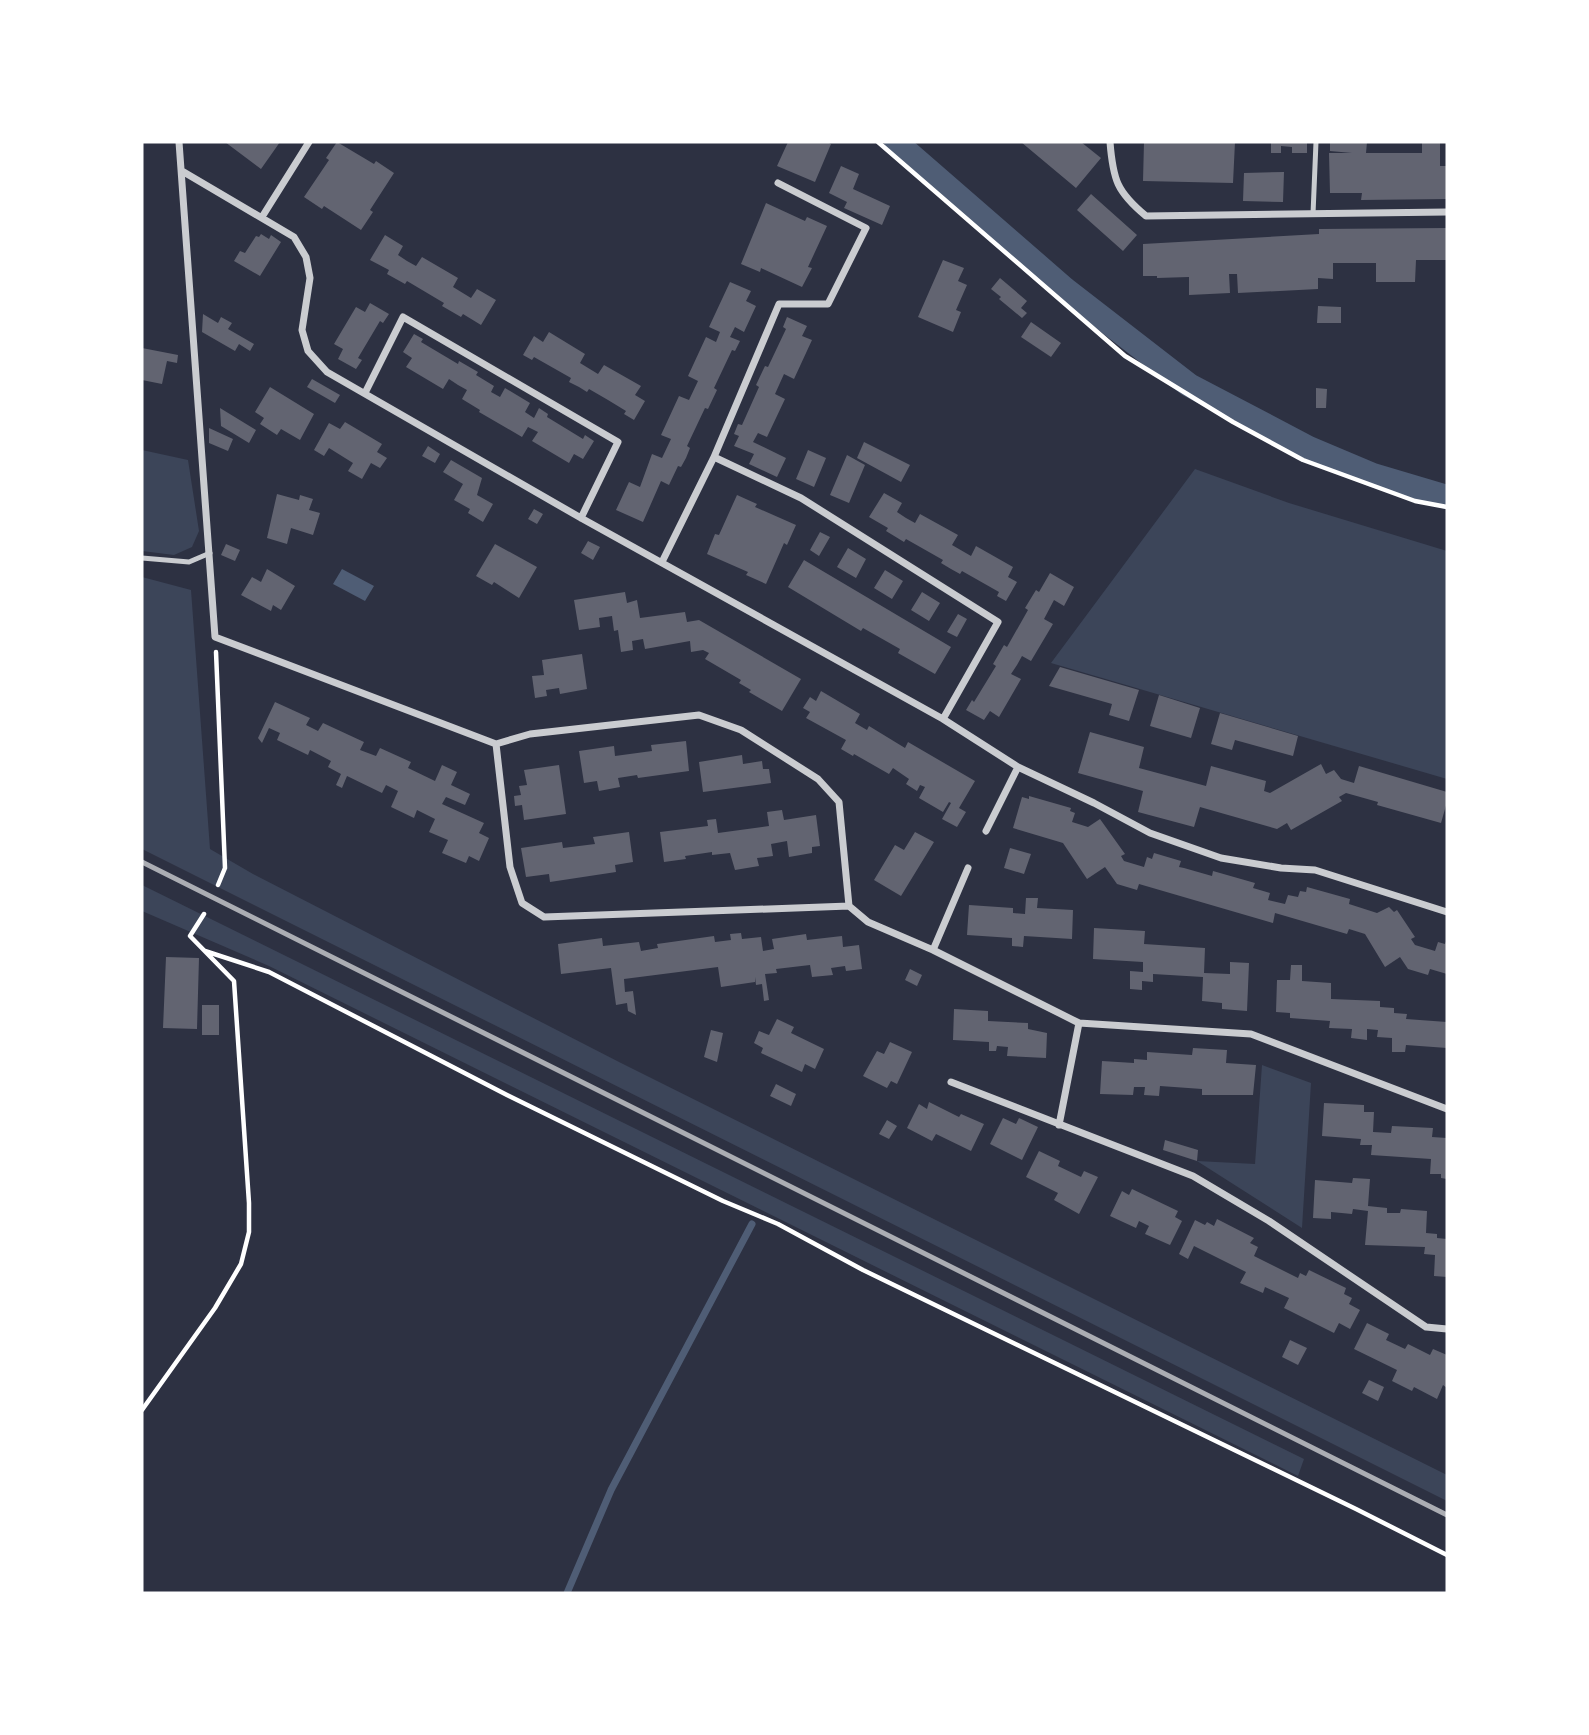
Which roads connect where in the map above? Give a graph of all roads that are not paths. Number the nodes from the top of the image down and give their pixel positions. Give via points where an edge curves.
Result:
1 (179, 142) edge
2 (309, 142) edge
3 (1110, 142) edge
4 (1316, 142) edge
5 (182, 171) junction
6 (778, 183) dead end
7 (1447, 212) edge
8 (1313, 214) junction
9 (262, 217) junction
10 (365, 393) junction
11 (714, 457) junction
12 (580, 518) junction
13 (210, 553) junction
14 (142, 558) edge
15 (662, 562) junction
16 (943, 719) junction
17 (496, 744) junction
18 (1018, 767) junction
19 (986, 831) dead end
20 (968, 868) dead end
21 (849, 906) junction
22 (1447, 912) edge
23 (933, 950) junction
24 (1079, 1023) junction
25 (951, 1082) dead end
26 (1447, 1109) edge
27 (1059, 1125) junction
28 (1447, 1329) edge

1 - 5 street
2 - 9 street
3 - 8 street via 1125,199 1146,216
4 - 8 lane
5 - 9 street
5 - 13 street
6 - 11 street via 866,228 828,304 779,304
7 - 8 street
9 - 10 street via 294,237 306,257 310,278 302,330 309,352 327,372
10 - 12 street
10 - 12 street via 403,317 618,442
11 - 15 street
11 - 16 street via 801,498 999,622
12 - 15 street
13 - 14 lane via 189,562
13 - 17 street via 215,637
15 - 16 street
16 - 18 street
17 - 21 street via 530,734 699,715 741,730 818,779 839,802
17 - 21 street via 510,867 522,902 544,917
18 - 19 street
18 - 22 street via 1150,833 1221,858 1315,870
20 - 23 street
21 - 23 street via 868,922
23 - 24 street
24 - 26 street via 1251,1034
24 - 27 street
25 - 27 street
27 - 28 street via 1192,1176 1269,1221 1426,1327

